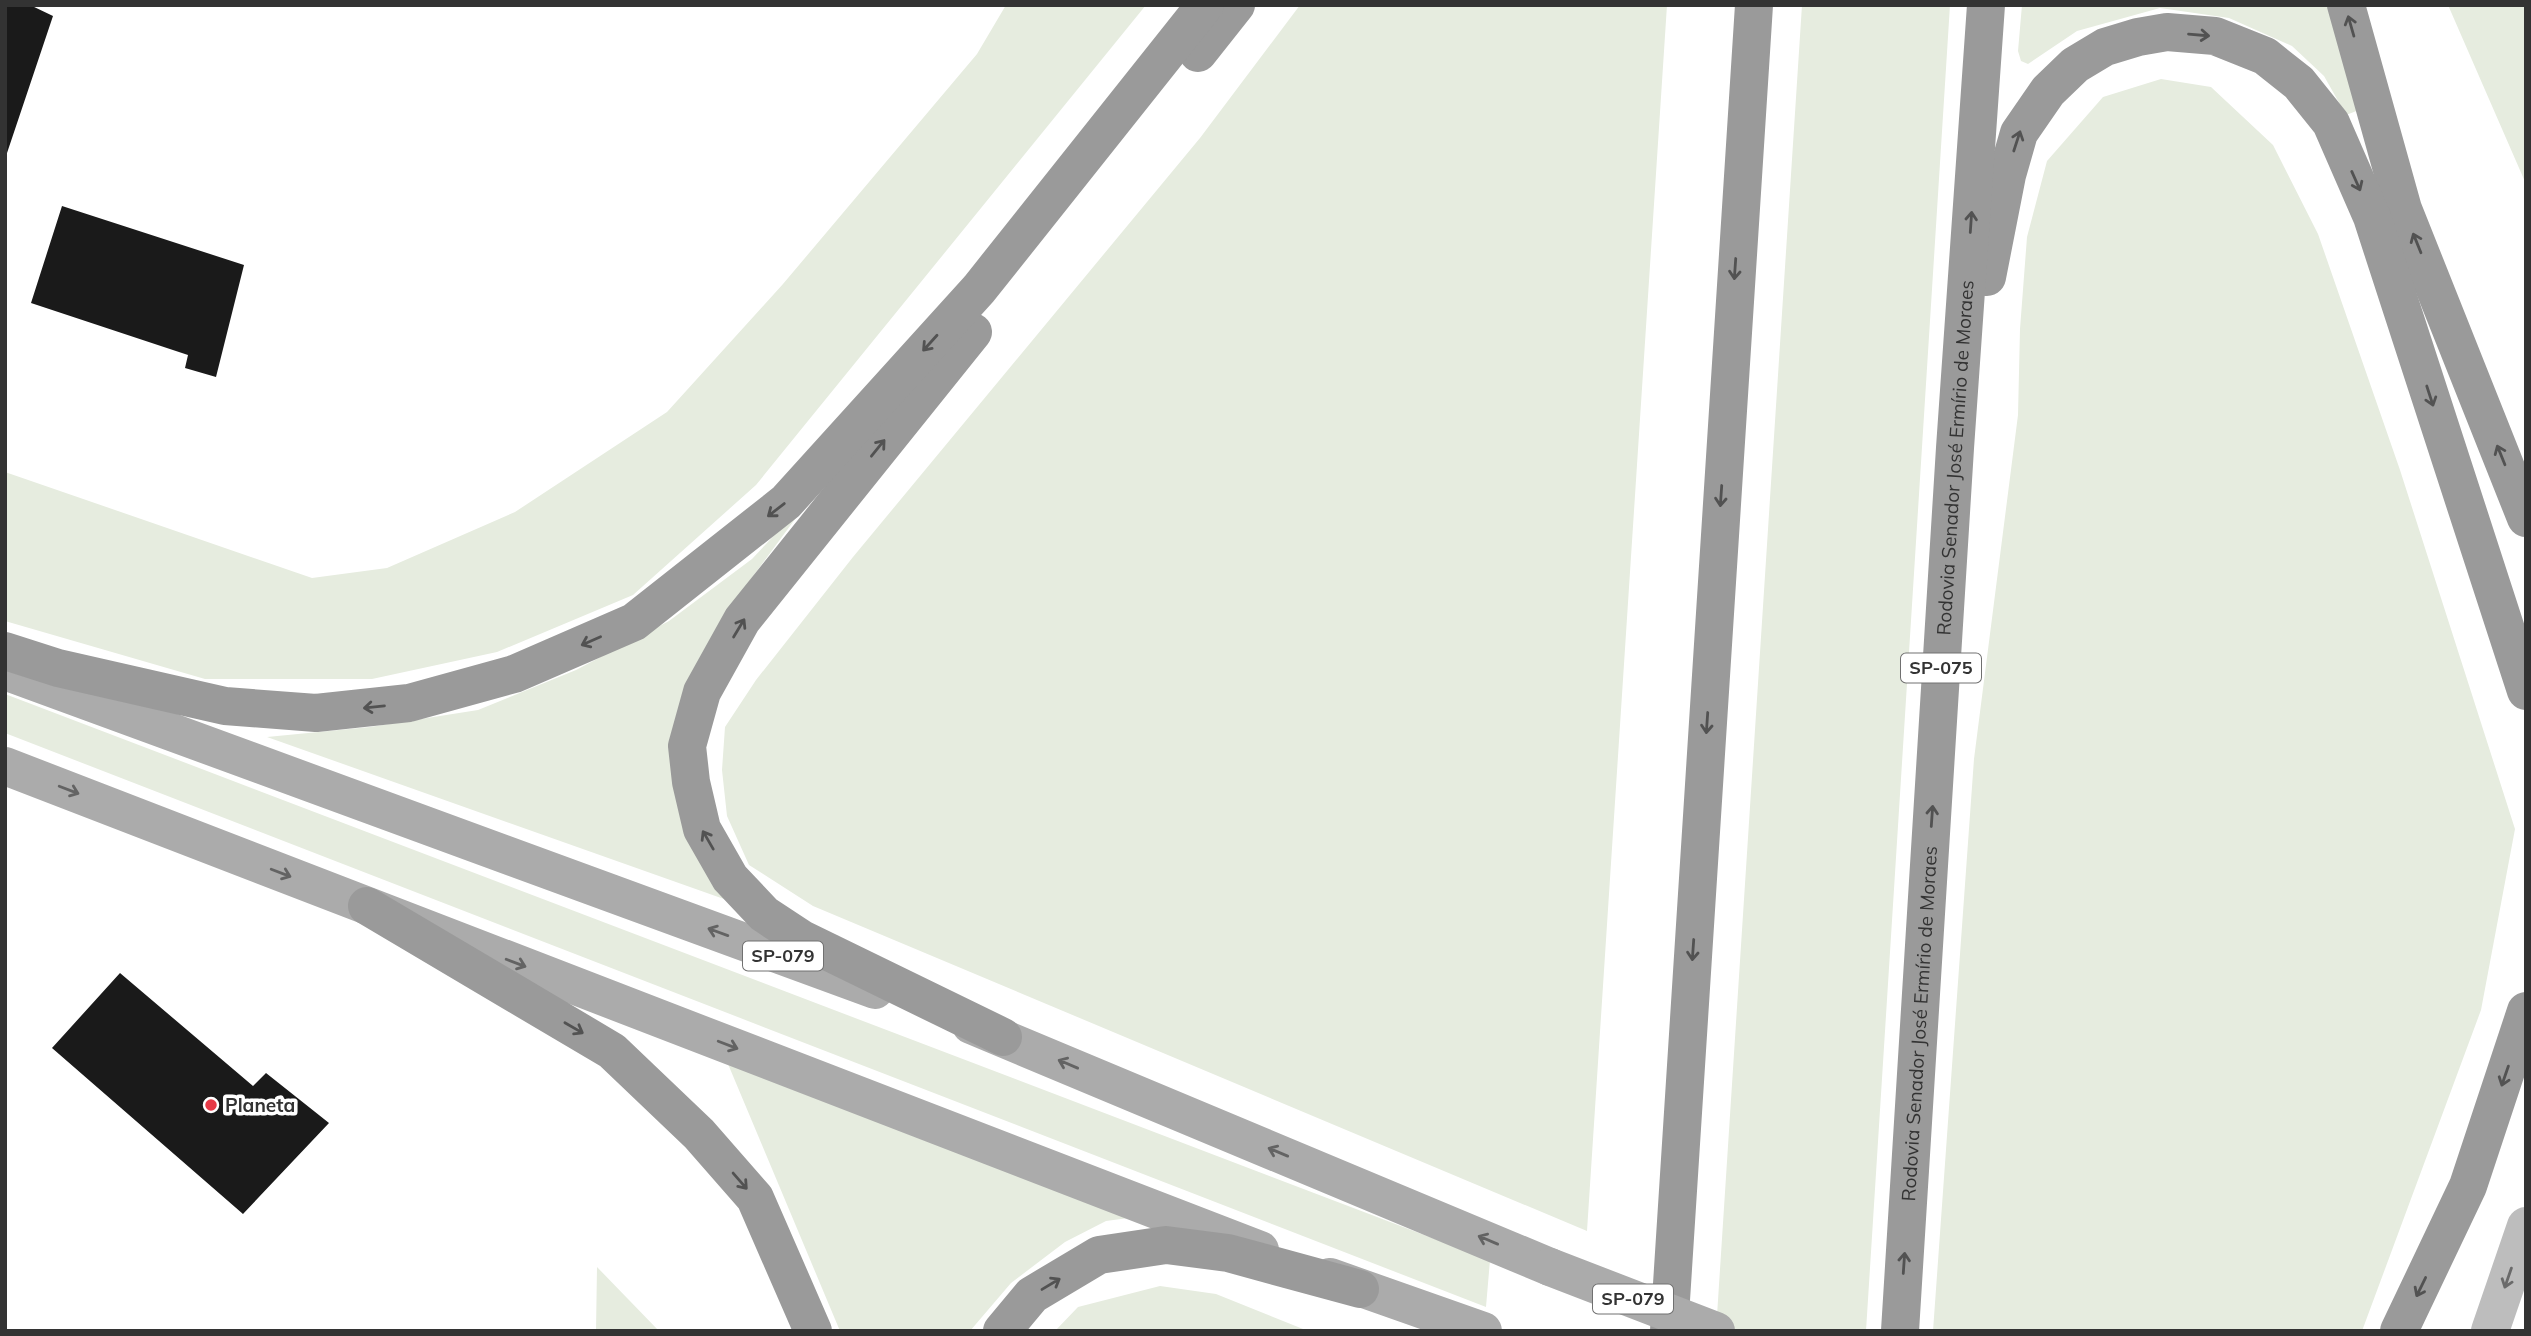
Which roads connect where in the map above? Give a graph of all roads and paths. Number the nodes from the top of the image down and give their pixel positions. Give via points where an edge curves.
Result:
1 (1205, 5) edge
2 (1236, 5) edge
3 (1732, 5) edge
4 (1754, 5) edge
5 (1986, 5) edge
6 (2346, 5) edge
7 (1738, 229) junction
8 (1955, 448) junction
9 (2526, 518) edge
10 (5, 651) edge
11 (5, 671) edge
12 (2526, 691) edge
13 (5, 766) edge
14 (367, 906) junction
15 (2526, 1012) edge
16 (1003, 1037) junction
17 (2526, 1226) edge
18 (1360, 1289) junction
19 (813, 1331) edge
20 (1002, 1331) edge
21 (1483, 1331) edge
22 (1669, 1331) edge
23 (1716, 1331) edge
24 (1900, 1331) edge
25 (2399, 1331) edge
26 (2490, 1331) edge

1 -> 10 highway via 979,289 786,502 634,622 514,674 409,703 316,713 225,706 58,668
16 -> 2 highway via 802,939 764,914 730,878 702,829 687,746 702,692 742,620
3 - 7 highway
4 - 7 highway
8 -> 5 highway, Rodovia Senador José Ermírio de Moraes / SP-075
9 -> 6 highway via 2403,209
7 -> 22 highway
8 -> 12 highway via 2007,175 2019,133 2048,91 2075,65 2105,47 2167,32 2215,36 2265,56 2299,83 2331,123 2372,217
24 -> 8 highway, Rodovia Senador José Ermírio de Moraes / SP-075
16 -> 11 main road, SP-079
13 -> 14 main road
14 -> 18 main road
14 -> 19 highway via 612,1051 698,1134 755,1198
15 -> 25 highway via 2468,1185
23 -> 16 main road, SP-079, bridge via 1550,1267
17 -> 26 main road
20 -> 18 highway via 1032,1295 1098,1255 1166,1245 1227,1253
18 - 21 main road

